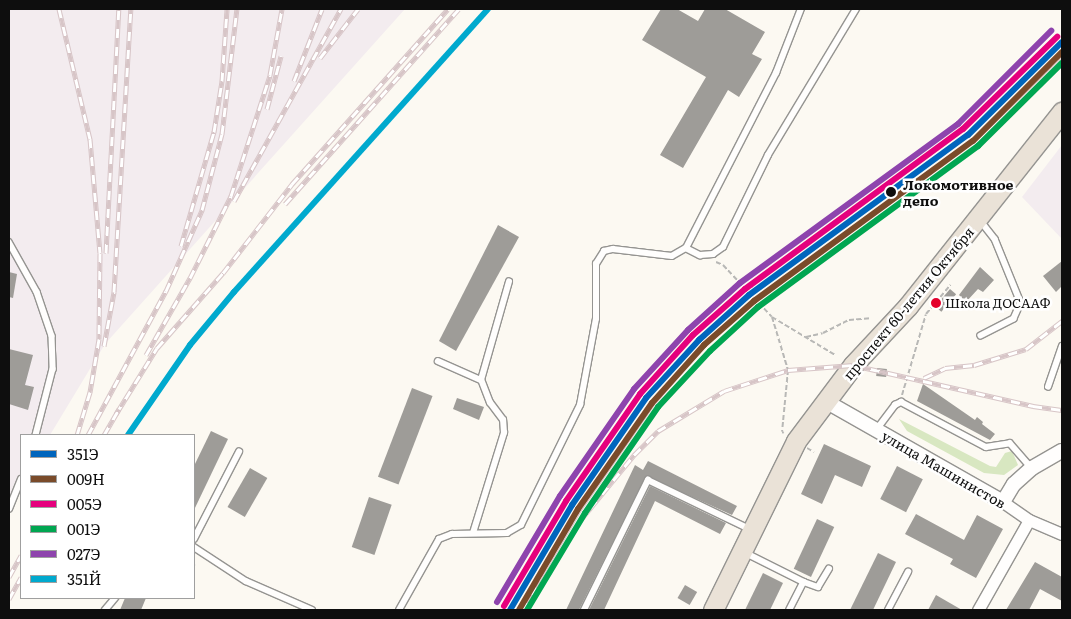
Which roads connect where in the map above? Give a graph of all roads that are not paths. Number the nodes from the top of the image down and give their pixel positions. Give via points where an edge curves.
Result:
1 (801, 9) edge
2 (856, 9) edge
3 (1062, 112) edge
4 (978, 218) junction
5 (9, 243) edge
6 (686, 248) junction
7 (509, 282) dead end
8 (981, 336) dead end
9 (1062, 346) edge
10 (438, 361) dead end
11 (481, 380) junction
12 (1048, 387) dead end
13 (827, 402) junction
14 (877, 429) junction
15 (36, 434) edge
16 (239, 452) dead end
17 (1062, 452) edge
18 (1032, 468) junction
19 (20, 482) edge
20 (1003, 502) junction
21 (9, 509) edge
22 (1029, 520) junction
23 (751, 530) junction
24 (473, 533) junction
25 (1062, 534) edge
26 (195, 537) edge
27 (195, 548) edge
28 (742, 551) junction
29 (829, 569) dead end
30 (908, 572) dead end
31 (804, 582) junction
32 (114, 599) edge
33 (105, 610) edge
34 (312, 610) edge
35 (399, 610) edge
36 (584, 610) edge
37 (713, 610) edge
38 (790, 610) edge
39 (888, 610) edge
40 (978, 610) edge

1 - 6 lane via 776,73
2 - 6 lane via 768,155 723,247 713,254 700,254
3 - 4 highway, проспект 60-летия Октября
4 - 8 lane via 995,240 1021,303 1014,319
4 - 13 highway, проспект 60-летия Октября via 908,306 854,364
5 - 15 lane via 37,292 52,336 53,369
6 - 24 lane via 672,256 604,251 596,264 596,319 580,405 517,529 507,533
7 - 11 lane
9 - 12 lane
10 - 11 lane
11 - 24 lane via 505,426
13 - 14 street, улица Машинистов
13 - 23 highway, проспект 60-летия Октября via 796,441
14 - 18 lane via 895,404 901,402 986,447 1010,443
14 - 20 street, улица Машинистов
16 - 26 lane
17 - 18 street
18 - 20 street via 1014,484
19 - 21 lane
20 - 22 street, улица Машинистов
22 - 25 street, улица Машинистов
22 - 40 street
23 - 28 highway, проспект 60-летия Октября
23 - 36 lane via 648,480
24 - 35 lane via 446,535 439,539
27 - 34 lane via 246,581
28 - 31 lane
28 - 37 highway, проспект 60-летия Октября
29 - 31 lane via 818,587
30 - 39 lane
31 - 38 lane
32 - 33 lane

